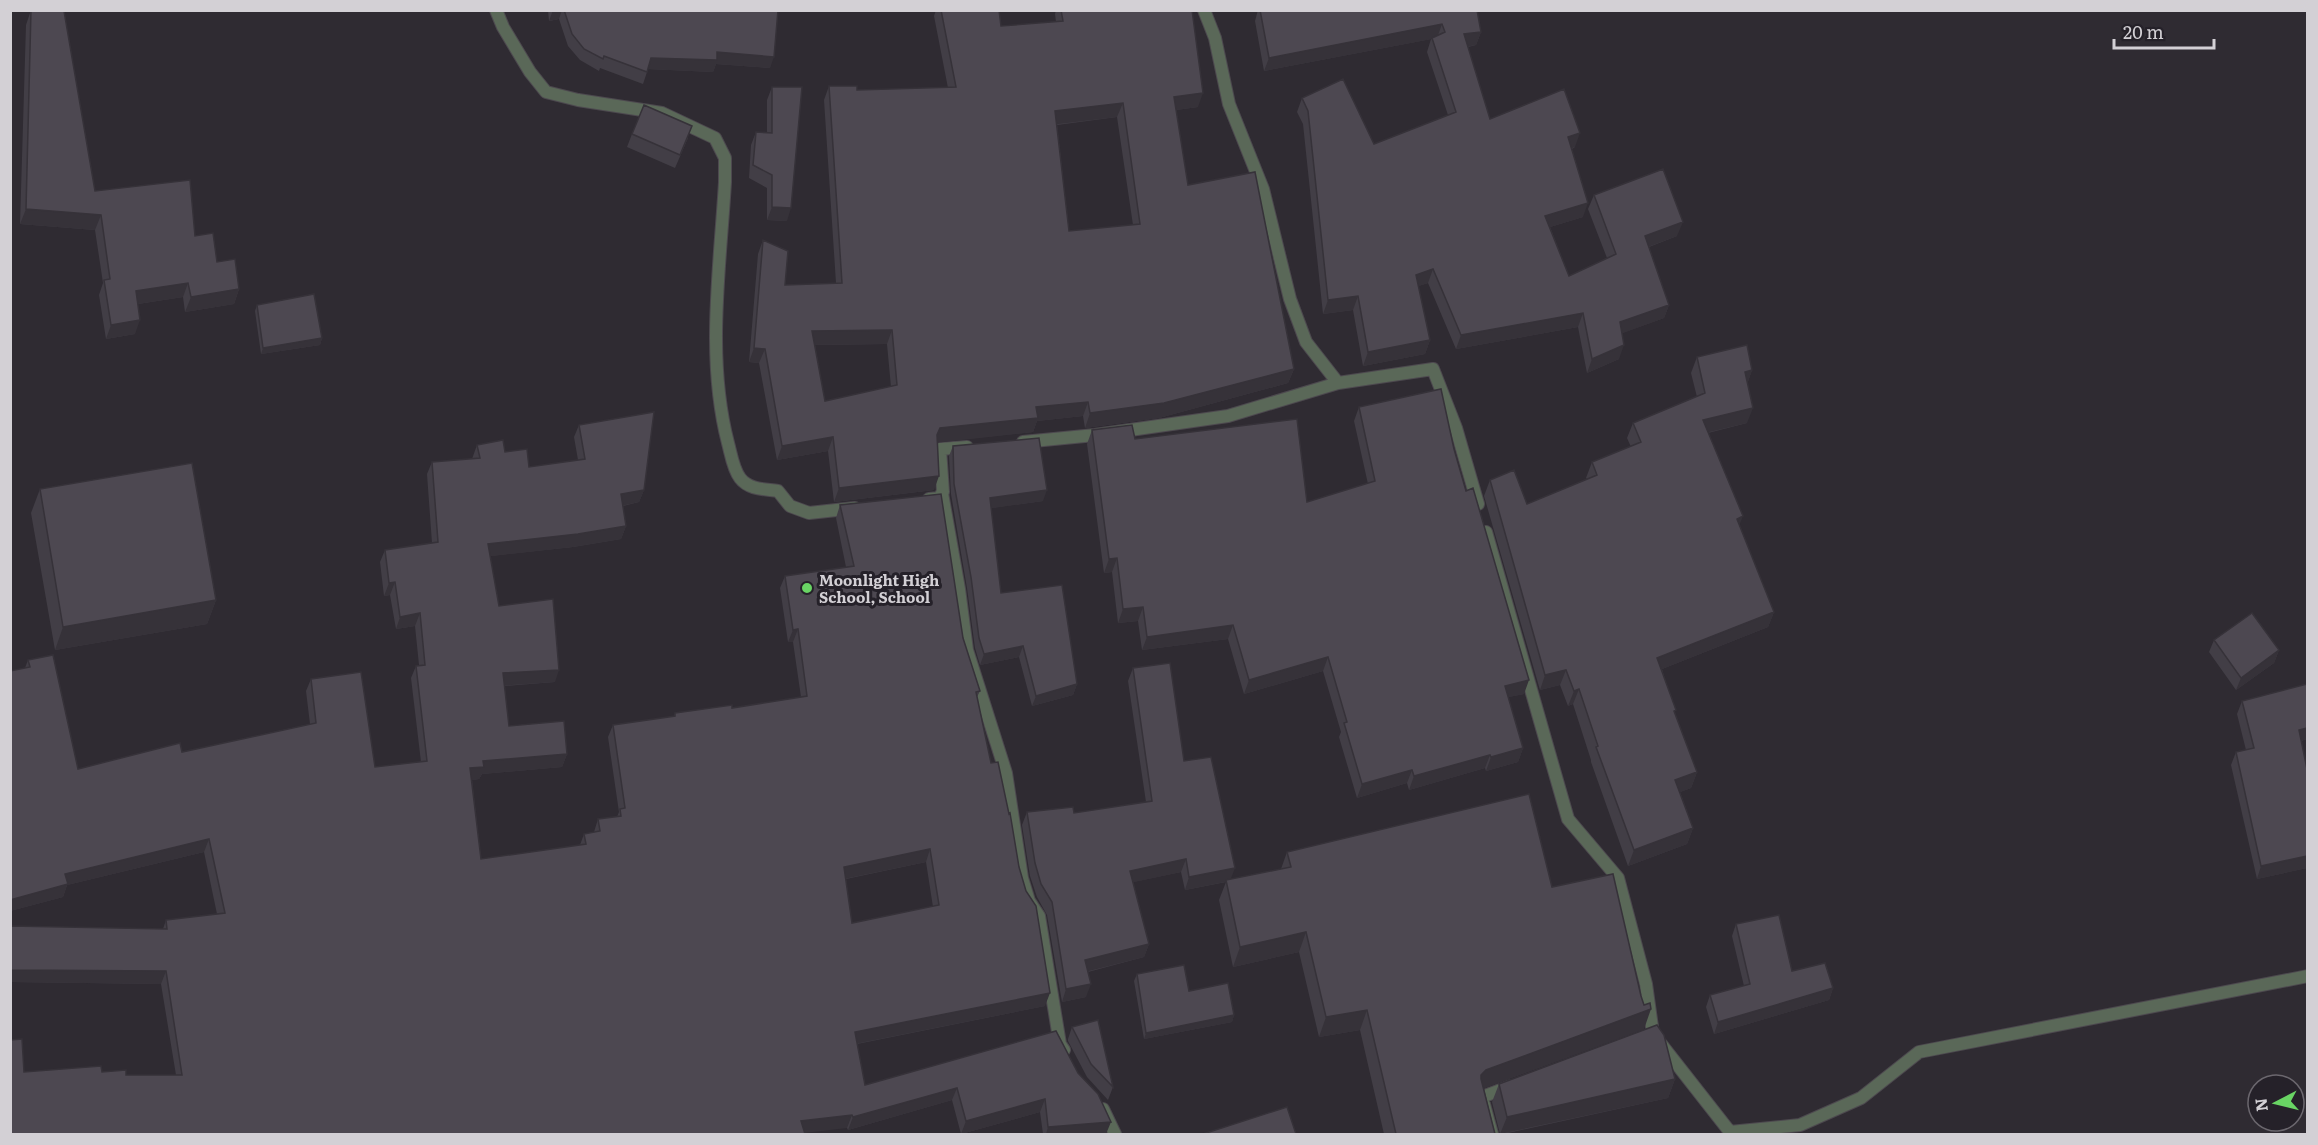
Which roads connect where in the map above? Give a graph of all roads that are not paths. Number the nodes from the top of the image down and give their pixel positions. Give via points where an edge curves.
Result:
1 (496, 10) edge
2 (1204, 10) edge
3 (1338, 383) junction
4 (1006, 443) edge
5 (984, 445) edge
6 (942, 494) junction
7 (915, 501) edge
8 (868, 506) edge
9 (2307, 976) edge
10 (1070, 1063) edge
11 (1525, 1081) edge
12 (1093, 1095) edge
13 (1730, 1133) edge
14 (1115, 1134) edge
15 (1492, 1134) edge

1 - 8 street via 508,36 546,92 662,112 716,138 725,158 725,182 715,356 720,413 740,478 752,488 778,491 790,506 808,513
2 - 3 street via 1215,38 1229,104 1263,189 1290,298 1306,342
3 - 4 street via 1228,416
3 - 13 street via 1433,369 1456,428 1568,819 1618,878 1646,984 1648,1036
5 - 6 street via 940,450
6 - 7 street via 939,498
6 - 10 street via 967,650 1006,773 1022,878 1029,901 1039,916 1060,1044
9 - 13 street via 1919,1052 1861,1098 1800,1125
11 - 15 street via 1482,1097
12 - 14 street

